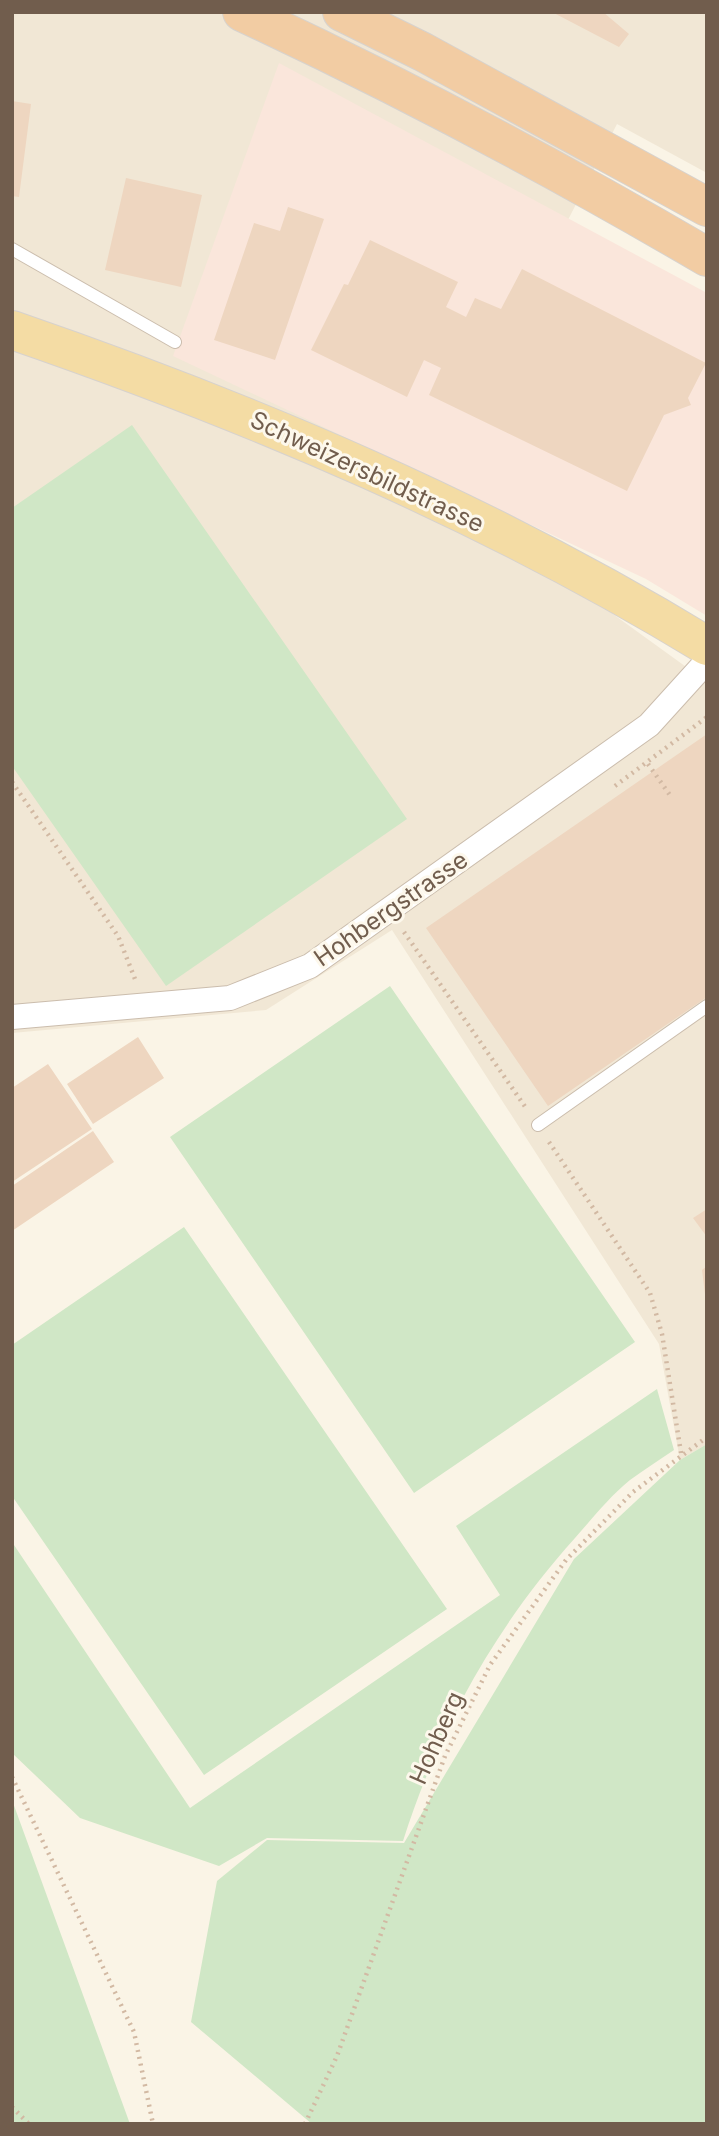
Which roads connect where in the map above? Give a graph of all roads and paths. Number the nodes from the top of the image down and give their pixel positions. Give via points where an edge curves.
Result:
1 (242, 12) edge
2 (342, 12) edge
3 (707, 207) edge
4 (12, 249) edge
5 (707, 257) edge
6 (12, 330) edge
7 (175, 342) dead end
8 (707, 646) edge
9 (707, 661) edge
10 (648, 764) dead end
11 (12, 782) edge
12 (672, 798) dead end
13 (389, 911) junction
14 (135, 1006) junction
15 (707, 1006) edge
16 (12, 1017) edge
17 (538, 1125) junction
18 (707, 1437) edge
19 (681, 1454) junction
20 (12, 1777) edge
21 (12, 2107) edge
22 (29, 2124) edge
23 (153, 2124) edge
24 (306, 2124) edge

1 - 5 highway via 546,164
2 - 3 highway via 447,64
4 - 7 lane
6 - 8 main road, Schweizersbildstrasse via 181,389 411,489 557,561
9 - 13 street, Hohbergstrasse via 649,725
10 - 12 path
11 - 14 path via 118,936 135,977
13 - 14 street, Hohbergstrasse via 310,966 230,998
13 - 17 path
14 - 16 street, Hohbergstrasse
15 - 17 lane
17 - 19 path via 650,1293 662,1334
18 - 19 path, Hohberg
19 - 24 path, Hohberg via 633,1492 566,1560 490,1665 445,1756 337,2056
20 - 23 path via 134,2032
21 - 22 path

